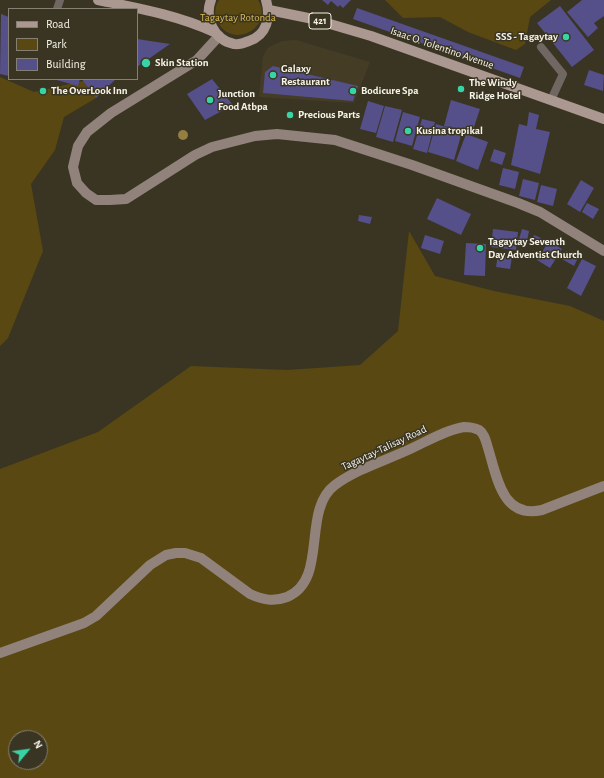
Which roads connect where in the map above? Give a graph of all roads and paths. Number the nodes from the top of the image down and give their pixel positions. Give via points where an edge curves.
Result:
1 (98, 0) edge
2 (211, 0) edge
3 (266, 0) edge
4 (269, 10) junction
5 (216, 34) junction
6 (541, 46) dead end
7 (551, 100) junction
8 (604, 119) edge
9 (604, 251) edge
10 (604, 486) edge
11 (0, 653) edge

1 - 5 main road via 150,10 187,21
2 - 5 main road via 208,14
3 - 4 main road
4 - 5 main road via 264,29 253,40 235,44 225,41
4 - 7 main road, Isaac O. Tolentino Avenue / 421 via 356,31
5 - 9 main road via 197,60 111,113 87,132 78,146 73,167 77,183 86,193 96,200 126,199 195,154 255,136 277,134 335,140 540,212
6 - 7 lane via 563,74
7 - 8 main road, Isaac O. Tolentino Avenue / 421
10 - 11 main road, Tagaytay-Talisay Road via 542,510 525,512 510,503 500,488 482,433 475,428 464,427 362,470 328,491 317,516 310,570 305,580 291,595 274,601 258,597 250,594 201,558 176,553 166,555 150,566 96,616 84,623

